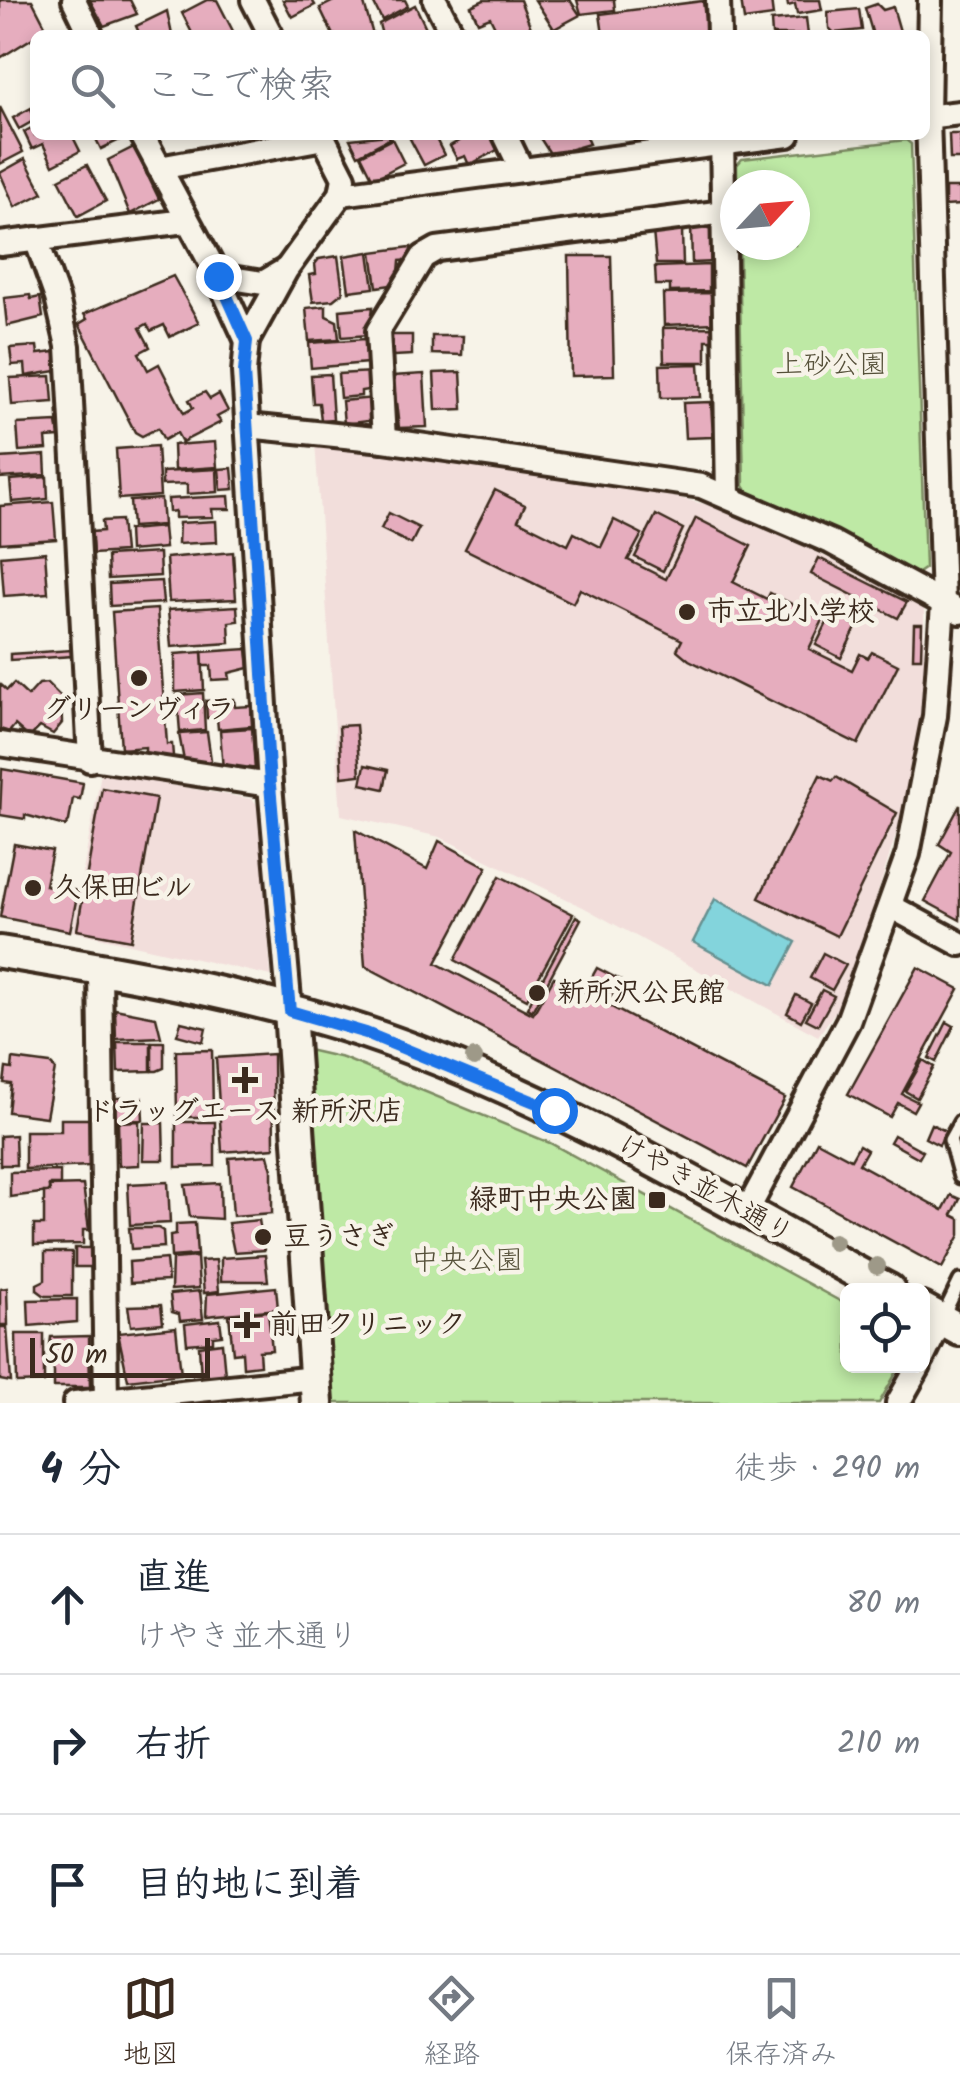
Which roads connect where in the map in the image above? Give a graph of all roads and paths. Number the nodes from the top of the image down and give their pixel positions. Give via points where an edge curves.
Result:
1 (74, 0) edge
2 (254, 0) edge
3 (435, 0) edge
4 (718, 0) edge
5 (930, 0) edge
6 (89, 30) edge
7 (269, 30) edge
8 (450, 30) edge
9 (719, 30) edge
10 (929, 30) edge
11 (960, 113) edge
12 (930, 117) edge
13 (145, 140) edge
14 (302, 140) edge
15 (325, 140) edge
16 (507, 140) edge
17 (717, 140) edge
18 (723, 140) edge
19 (928, 140) edge
20 (159, 168) junction
21 (522, 170) junction
22 (723, 170) edge
23 (342, 194) junction
24 (720, 213) edge
25 (186, 221) junction
26 (36, 239) junction
27 (0, 244) edge
28 (725, 260) edge
29 (286, 270) junction
30 (218, 276) junction
31 (247, 341) junction
32 (248, 426) junction
33 (384, 440) junction
34 (728, 497) junction
35 (952, 608) edge
36 (0, 744) edge
37 (90, 760) junction
38 (270, 785) junction
39 (890, 906) junction
40 (960, 944) edge
41 (0, 952) edge
42 (100, 970) junction
43 (290, 1011) junction
44 (960, 1122) edge
45 (960, 1177) edge
46 (746, 1213) junction
47 (960, 1281) edge
48 (876, 1283) edge
49 (941, 1320) edge
50 (915, 1373) edge
51 (316, 1390) edge
52 (106, 1401) edge
53 (74, 1403) edge
54 (898, 1403) edge

1 - 6 street
2 - 7 street
3 - 8 street
4 - 9 street
5 - 10 street
11 - 12 street
13 - 20 street
14 - 20 street
15 - 23 street via 344,178
16 - 21 street
17 - 21 street
18 - 22 street
19 - 35 street
20 - 25 street
21 - 23 street
23 - 29 street
24 - 33 street via 437,248 423,257 378,331
25 - 26 street
25 - 30 street
26 - 27 street
26 - 37 street via 68,346
28 - 34 street
29 - 30 street via 263,283
29 - 31 street
30 - 31 street
31 - 32 street
32 - 33 street
32 - 38 street
33 - 34 street via 657,476
34 - 35 street via 831,542
35 - 39 street via 921,802
36 - 37 street
37 - 38 street
38 - 43 street
39 - 40 street
39 - 46 street via 848,1021
41 - 42 street, けやき並木通り
42 - 43 street, けやき並木通り
42 - 52 street
43 - 46 street, けやき並木通り via 512,1090
43 - 51 street
44 - 45 lane via 950,1140
46 - 48 street, けやき並木通り
47 - 49 lane
50 - 54 street
51 - 52 street
52 - 53 street

